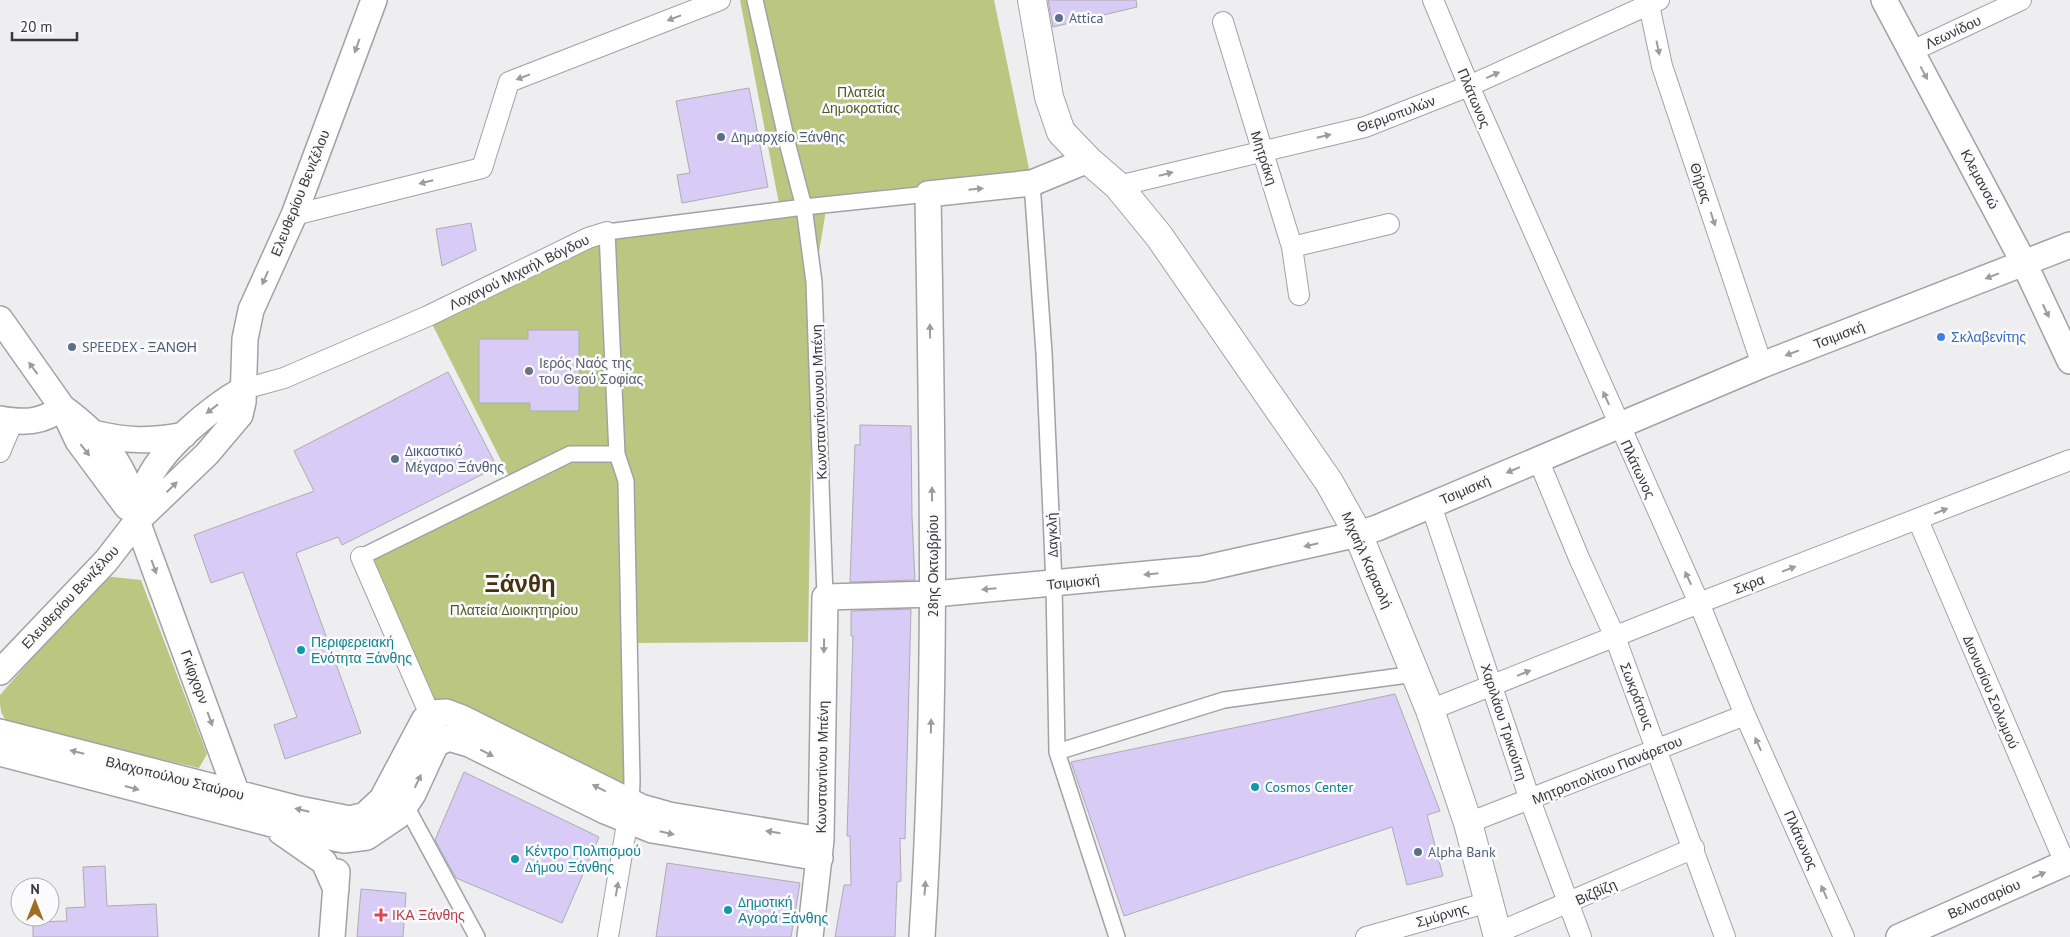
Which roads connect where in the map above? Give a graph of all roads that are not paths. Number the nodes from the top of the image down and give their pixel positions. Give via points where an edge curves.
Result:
1 (374, 0) edge
2 (720, 0) edge
3 (756, 0) edge
4 (1032, 0) edge
5 (1433, 0) edge
6 (1884, 0) edge
7 (2022, 0) edge
8 (1652, 2) edge
9 (1222, 22) dead end
10 (1912, 51) junction
11 (1469, 86) junction
12 (1261, 150) junction
13 (1088, 160) junction
14 (1032, 183) junction
15 (1118, 186) junction
16 (928, 194) junction
17 (804, 207) junction
18 (294, 215) junction
19 (1390, 224) dead end
20 (607, 232) junction
21 (2070, 244) edge
22 (1292, 247) junction
23 (2024, 263) junction
24 (1299, 295) dead end
25 (0, 319) edge
26 (2070, 362) edge
27 (1762, 365) junction
28 (244, 389) junction
29 (62, 408) junction
30 (7, 420) edge
31 (1618, 426) junction
32 (93, 432) junction
33 (184, 435) junction
34 (0, 452) edge
35 (617, 454) junction
36 (1538, 459) junction
37 (2070, 460) edge
38 (1431, 505) junction
39 (1918, 520) junction
40 (137, 521) junction
41 (1358, 534) junction
42 (361, 557) joint
43 (1054, 584) junction
44 (934, 594) junction
45 (825, 597) junction
46 (1699, 603) junction
47 (1615, 637) junction
48 (0, 672) edge
49 (1415, 674) junction
50 (1493, 686) junction
51 (1430, 710) junction
52 (430, 714) junction
53 (1745, 715) junction
54 (0, 732) edge
55 (441, 740) junction
56 (1657, 749) junction
57 (1057, 752) junction
58 (0, 753) edge
59 (238, 794) junction
60 (1530, 800) junction
61 (406, 806) junction
62 (630, 813) junction
63 (268, 823) junction
64 (1468, 823) junction
65 (347, 830) junction
66 (1694, 848) junction
67 (820, 849) junction
68 (2068, 862) edge
69 (336, 889) junction
70 (1489, 902) junction
71 (1569, 904) junction
72 (1497, 935) edge
73 (332, 937) edge
74 (477, 937) edge
75 (608, 937) edge
76 (810, 937) edge
77 (922, 937) edge
78 (1117, 937) edge
79 (1366, 937) edge
80 (1582, 937) edge
81 (1725, 937) edge
82 (1844, 937) edge
83 (1899, 937) edge

1 -> 18 street, Ελευθερίου Βενιζέλου
2 -> 18 street via 509,82 482,168
3 - 17 street, Κωνσταντίνουνου Μπένη
4 - 13 main road, Μιχαήλ Καραολή via 1055,121 1061,132
5 - 11 street, Πλάτωνος
6 - 10 street, Κλεμανσώ
7 - 10 street, Λεωνίδου
11 -> 8 street, Θερμοπυλών
8 -> 27 street, Θήρας via 1662,66
9 - 12 street, Μητράκη
10 -> 23 street, Κλεμανσώ
12 -> 11 street, Θερμοπυλών via 1365,127
31 -> 11 street, Πλάτωνος
15 -> 12 street, Θερμοπυλών
12 - 22 street, Μητράκη
13 - 14 street
13 - 15 main road, Μιχαήλ Καραολή
16 -> 14 street
14 - 43 street, Δαγκλή via 1044,353
15 - 41 main road, Μιχαήλ Καραολή via 1159,236 1329,482
16 - 17 street, Λοχαγού Μιχαήλ Βόγδου
44 -> 16 street, 28ης Οκτωβρίου
17 - 20 street, Λοχαγού Μιχαήλ Βόγδου
17 - 45 street, Κωνσταντίνουνου Μπένη via 814,282
18 -> 28 street, Ελευθερίου Βενιζέλου via 246,326
19 - 22 street
20 - 28 street, Λοχαγού Μιχαήλ Βόγδου via 588,238 428,316 284,378
20 - 35 street
21 - 23 street, Τσιμισκή
22 - 24 street, Μητράκη
23 -> 26 street, Κλεμανσώ
23 -> 27 street, Τσιμισκή
29 -> 25 street
27 - 31 street, Τσιμισκή
28 -> 33 street, Λοχαγού Μιχαήλ Βόγδου via 207,412
40 -> 28 street via 207,454 240,415
29 - 30 street via 54,415 36,421
29 - 32 street
29 -> 40 street via 78,441
30 - 34 street
31 - 36 street, Τσιμισκή
46 -> 31 street, Πλάτωνος
32 - 33 street via 134,440
32 - 40 street via 128,481
33 - 40 street, Λοχαγού Μιχαήλ Βόγδου via 154,468 146,484
35 - 42 street via 570,454
35 - 62 street via 626,481
36 -> 38 street, Τσιμισκή
36 - 47 street, Σωκράτους
39 -> 37 street, Σκρα
38 - 41 street, Τσιμισκή
38 - 50 street, Χαριλάου Τρικούπη
46 -> 39 street, Σκρα
39 - 68 street, Διονυσίου Σολωμού
40 - 48 street, Ελευθερίου Βενιζέλου via 106,561
40 -> 59 street, Γκίφχορν
41 -> 43 street, Τσιμισκή via 1202,569
41 - 49 main road, Μιχαήλ Καραολή
42 - 52 street
43 -> 44 street, Τσιμισκή
43 - 57 street, Δαγκλή
44 - 45 street, Τσιμισκή
77 -> 44 street, 28ης Οκτωβρίου via 929,833
45 -> 67 street, Κωνσταντίνου Μπένη
46 - 47 street, Σκρα
46 - 53 street, Πλάτωνος
50 -> 47 street, Σκρα
47 - 56 street, Σωκράτους
49 - 51 main road, Μιχαήλ Καραολή
49 - 57 street via 1224,700
50 - 51 street, Σκρα
50 - 60 street, Χαριλάου Τρικούπη
51 - 64 main road, Μιχαήλ Καραολή
52 - 55 street
62 -> 52 street via 462,718 446,712
52 - 65 street via 416,733 382,799
53 - 56 street, Μητροπολίτου Πανάρετου
82 -> 53 street, Πλάτωνος
59 -> 54 street, Βλαχοπούλου Σταύρου
61 -> 55 street
55 -> 62 street via 449,738 464,742
56 - 60 street, Μητροπολίτου Πανάρετου
56 - 66 street, Σωκράτους
57 - 78 street, Δαγκλή
58 -> 63 street, Βλαχοπούλου Σταύρου
59 - 63 street, Γκίφχορν
65 -> 59 street, Βλαχοπούλου Σταύρου
60 - 64 street, Μητροπολίτου Πανάρετου
60 - 71 street, Χαριλάου Τρικούπη
61 - 65 street via 377,832 357,839
61 - 74 street
62 - 67 street via 669,815
75 -> 62 street
63 - 65 street, Βλαχοπούλου Σταύρου
63 - 69 street via 314,852 324,862
64 - 70 main road, Μιχαήλ Καραολή
65 - 69 street
66 - 71 street, Βιζβίζη
66 - 81 street, Σωκράτους
67 - 76 street, Κωνσταντίνου Μπένη
83 -> 68 street, Βελισσαρίου
69 - 73 street
70 - 72 main road, Μιχαήλ Καραολή
70 - 79 street, Σμύρνης
71 - 72 street, Βιζβίζη
71 - 80 street, Χαριλάου Τρικούπη

